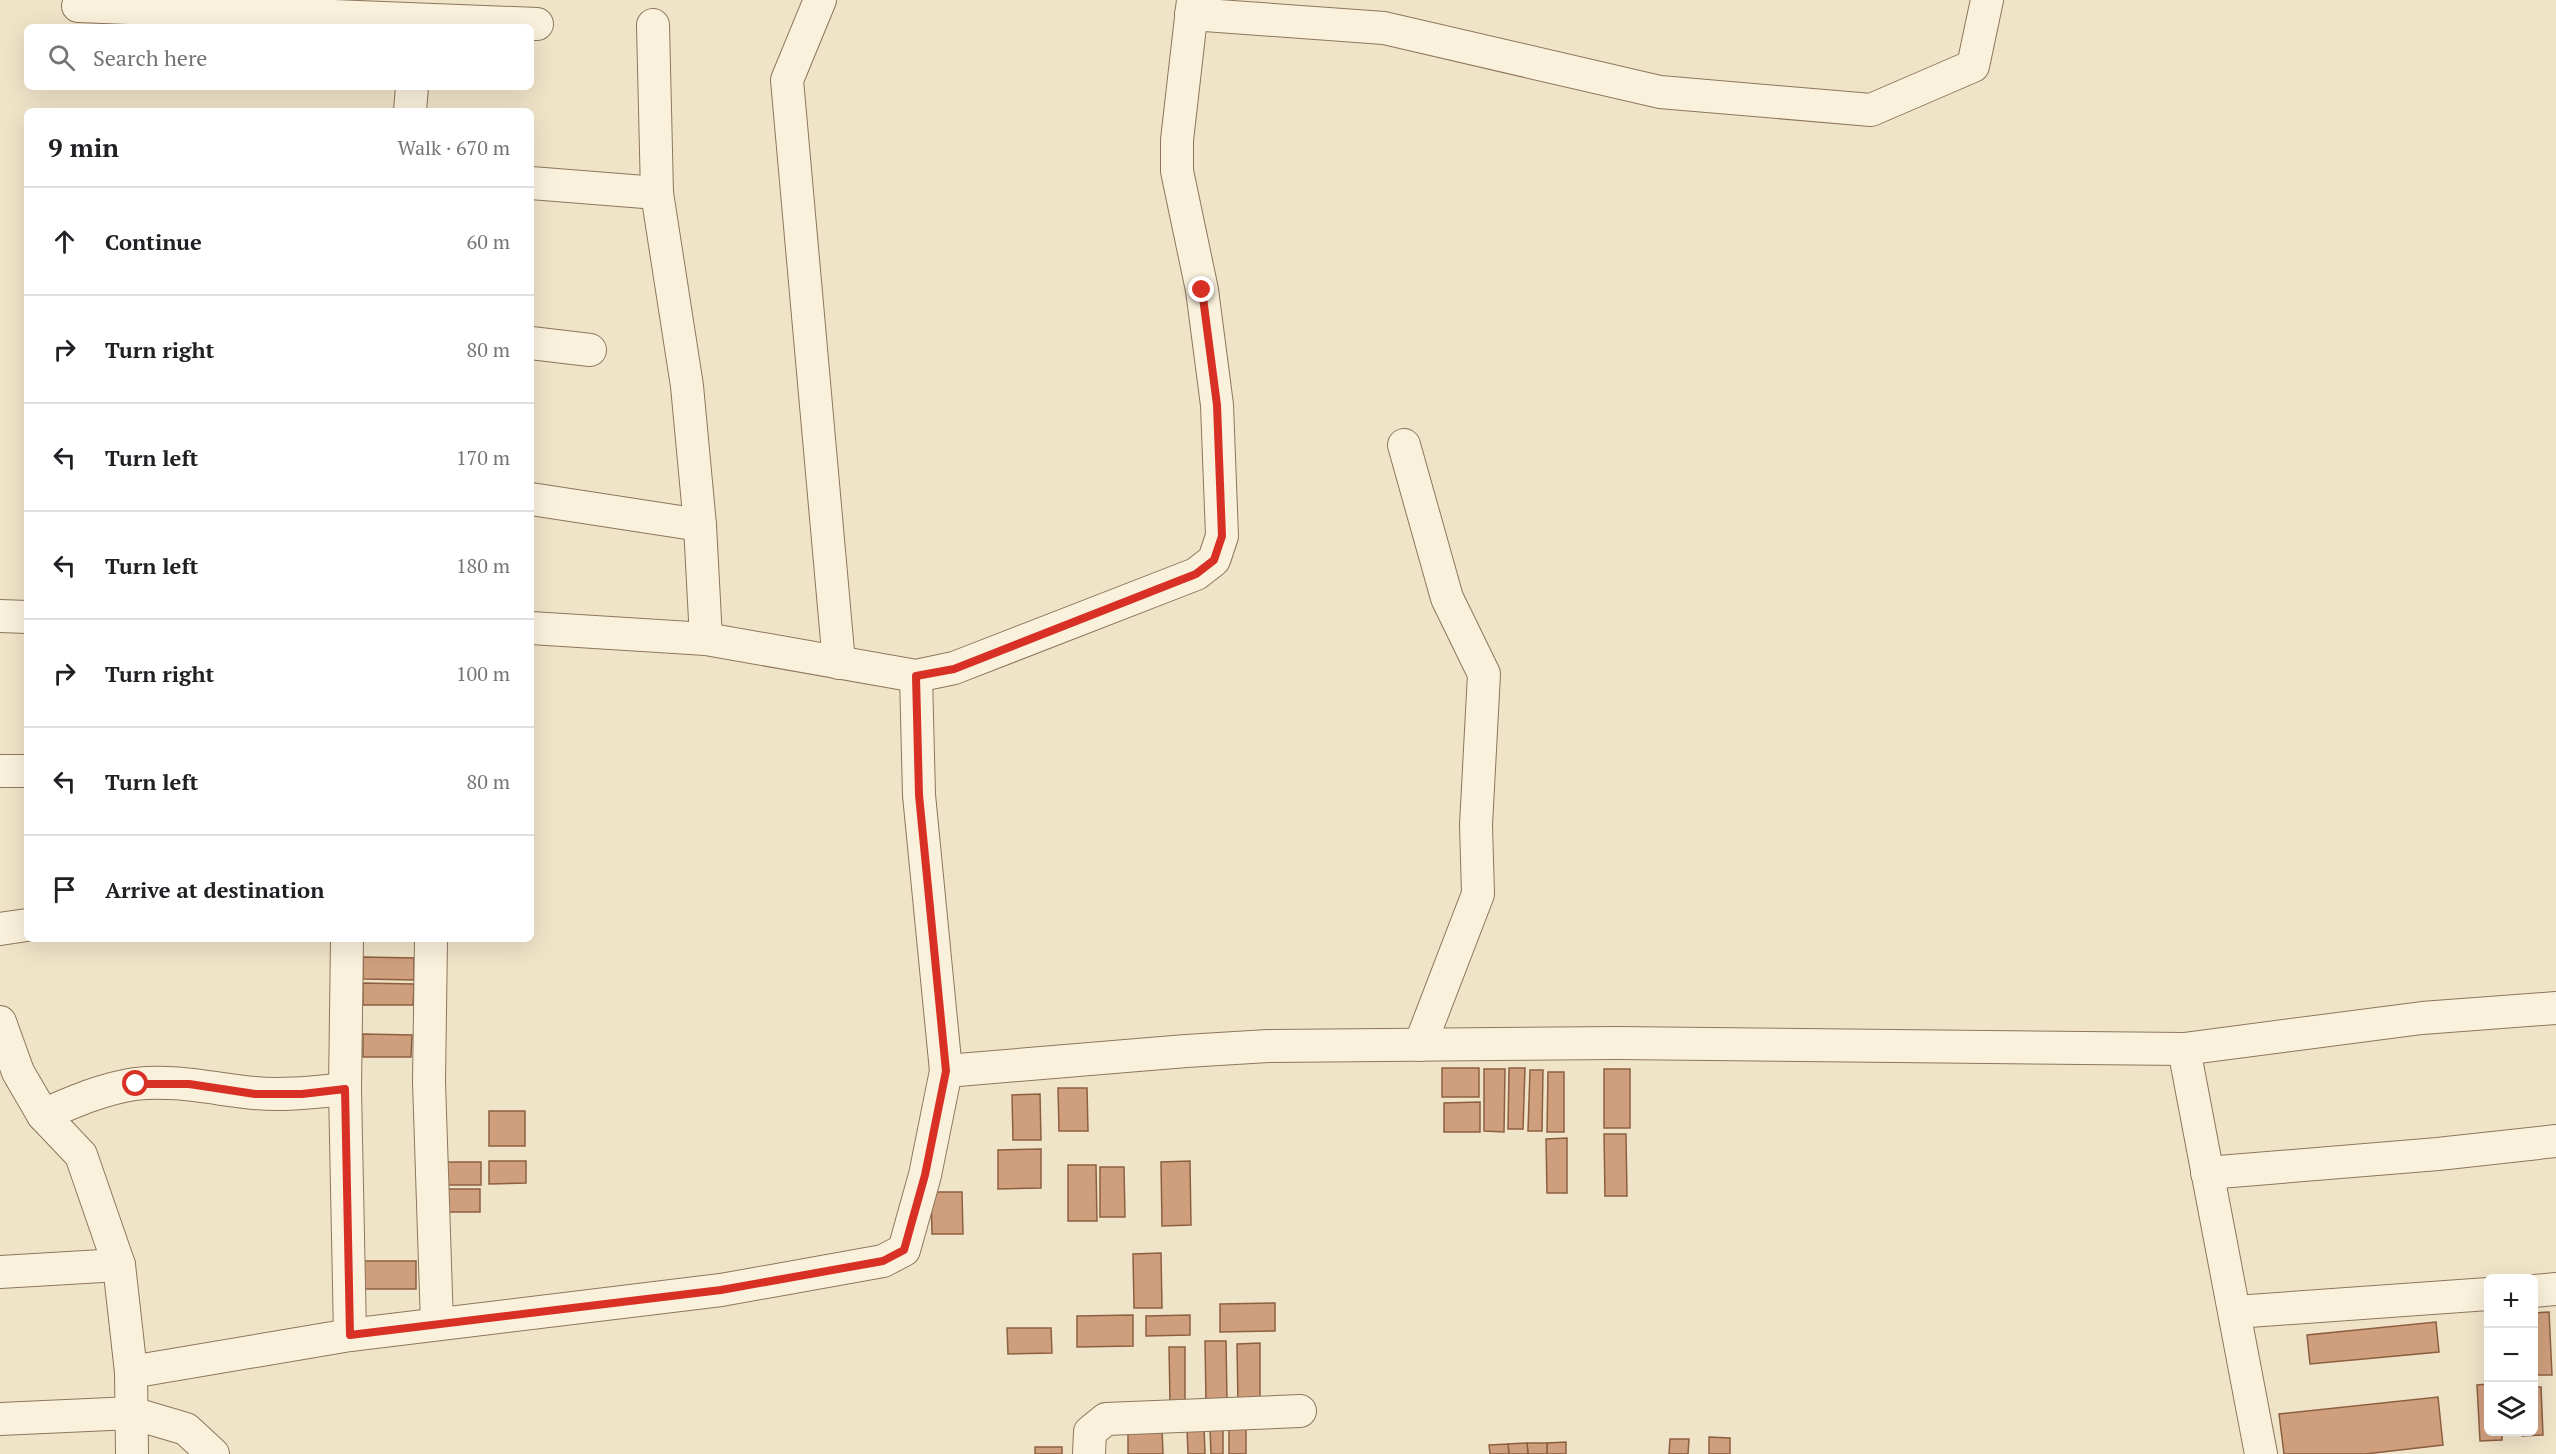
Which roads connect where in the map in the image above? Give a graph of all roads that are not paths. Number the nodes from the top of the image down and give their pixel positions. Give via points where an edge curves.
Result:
1 (820, 0) edge
2 (1987, 0) edge
3 (78, 6) dead end
4 (1192, 7) edge
5 (416, 23) edge
6 (537, 24) dead end
7 (653, 24) dead end
8 (412, 90) edge
9 (410, 108) edge
10 (534, 183) edge
11 (657, 193) junction
12 (534, 343) edge
13 (590, 350) dead end
14 (1404, 446) dead end
15 (534, 499) edge
16 (700, 525) junction
17 (0, 616) edge
18 (24, 617) edge
19 (534, 628) edge
20 (706, 639) junction
21 (839, 663) junction
22 (916, 676) junction
23 (0, 771) edge
24 (24, 771) edge
25 (24, 925) edge
26 (0, 929) edge
27 (347, 942) edge
28 (430, 942) edge
29 (2556, 1008) edge
30 (0, 1022) edge
31 (1420, 1045) junction
32 (2184, 1049) junction
33 (946, 1071) junction
34 (345, 1089) junction
35 (43, 1114) junction
36 (2556, 1141) edge
37 (2207, 1173) junction
38 (119, 1265) junction
39 (0, 1272) edge
40 (2556, 1289) edge
41 (2538, 1291) edge
42 (2484, 1294) edge
43 (2235, 1312) junction
44 (437, 1324) junction
45 (350, 1335) junction
46 (131, 1372) junction
47 (1300, 1411) dead end
48 (132, 1413) junction
49 (0, 1419) edge
50 (132, 1454) edge
51 (213, 1454) edge
52 (1089, 1454) edge
53 (2261, 1454) edge

1 - 21 street via 787,80
2 - 4 street via 1972,66 1871,110 1660,92 1384,28
3 - 5 street
4 - 22 street via 1177,171 1202,290 1217,405 1222,536 1214,560 1196,574 954,669
5 - 6 street
7 - 11 street
8 - 9 street
10 - 11 street
11 - 16 street via 687,386
12 - 13 street
14 - 31 street via 1447,598 1484,674 1476,825 1478,894
15 - 16 street
16 - 20 street
17 - 18 street
19 - 20 street
20 - 21 street
21 - 22 street
22 - 33 street via 919,795
23 - 24 street
25 - 26 street
27 - 34 street
28 - 44 street via 429,1082
29 - 32 street via 2422,1018
30 - 35 street via 18,1072
31 - 32 street via 1617,1043
31 - 33 street via 1268,1046
32 - 37 street
33 - 44 street via 925,1175 904,1250 883,1261 721,1290
34 - 35 street via 255,1094 189,1084 136,1084 94,1093
34 - 45 street
35 - 38 street via 81,1155
36 - 37 street
37 - 43 street
38 - 39 street
38 - 46 street
40 - 41 street
42 - 43 street
43 - 53 street
44 - 45 street
45 - 46 street
46 - 48 street
47 - 52 street via 1106,1419 1090,1432
48 - 49 street
48 - 50 street
48 - 51 street via 186,1429

